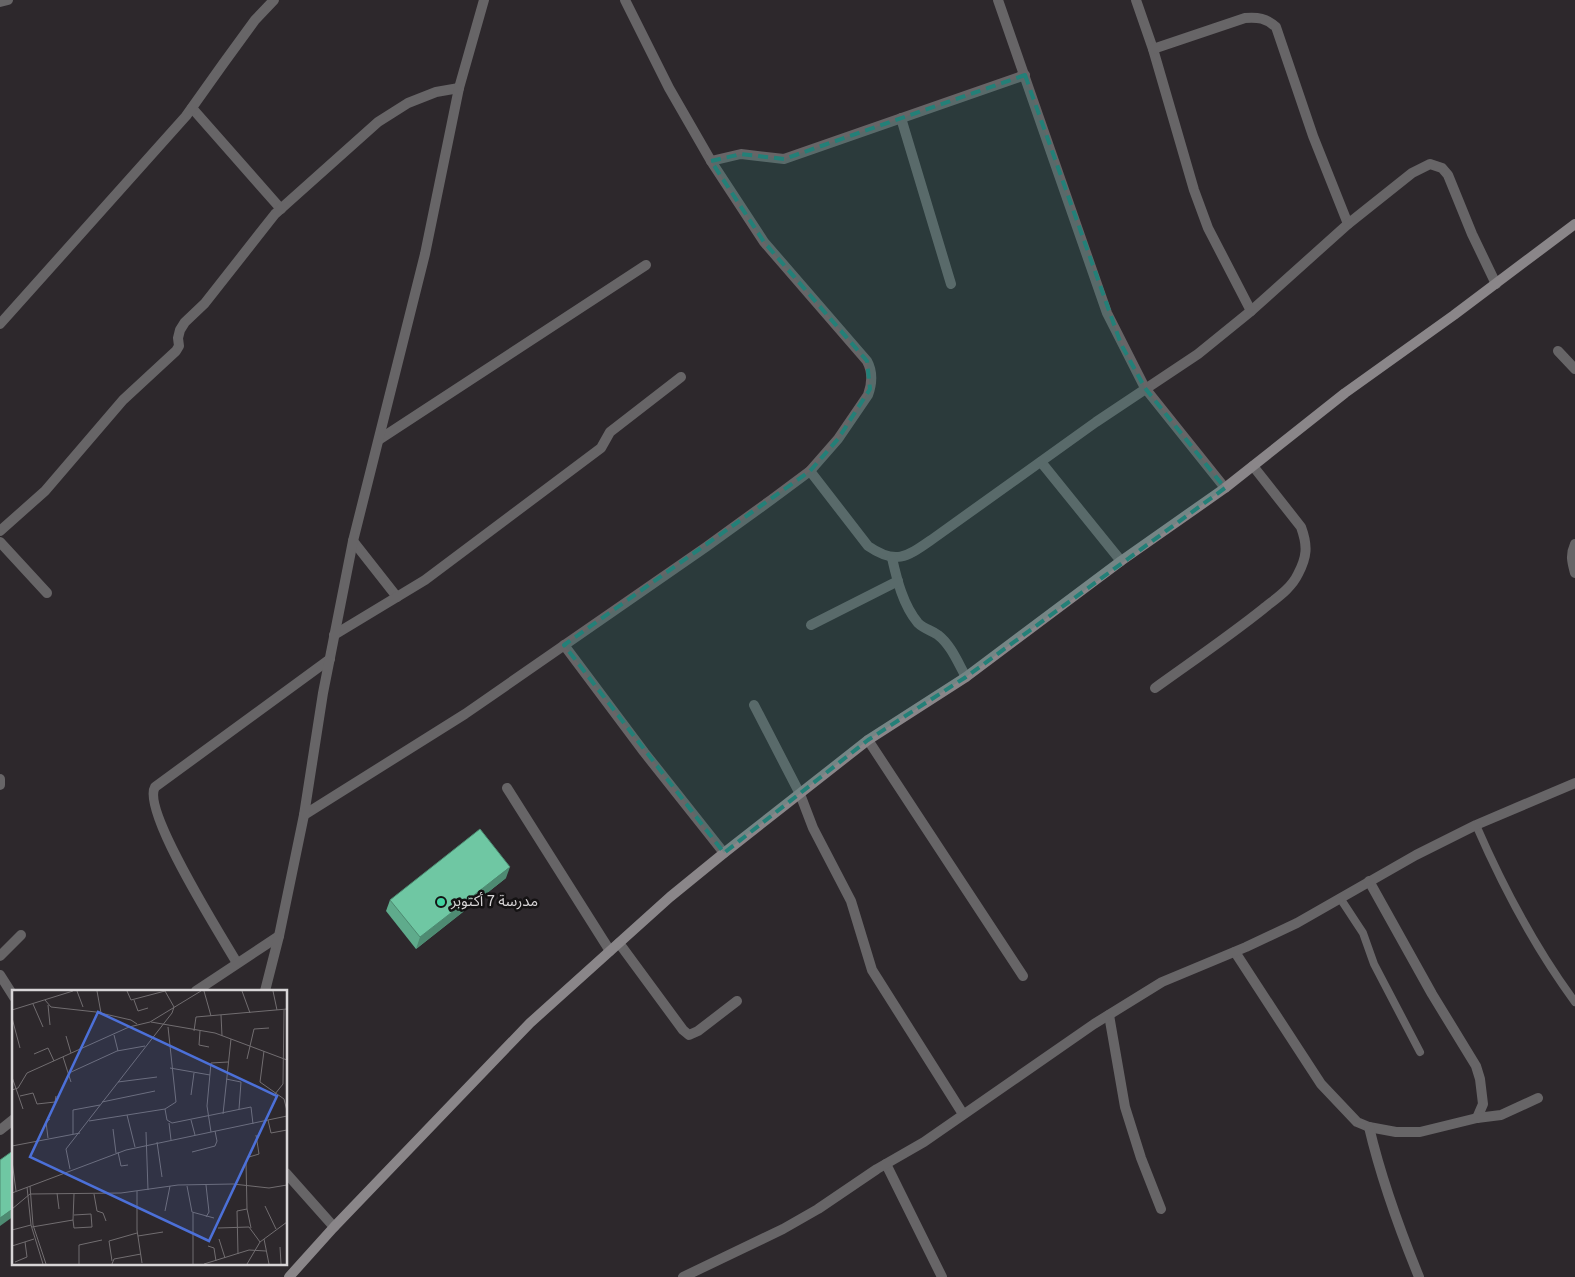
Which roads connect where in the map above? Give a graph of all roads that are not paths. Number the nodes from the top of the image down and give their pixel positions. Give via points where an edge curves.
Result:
1 (8, 0) edge
2 (274, 0) edge
3 (484, 0) edge
4 (625, 0) edge
5 (998, 0) edge
6 (1136, 0) edge
7 (0, 2) edge
8 (1153, 49) junction
9 (1025, 75) junction
10 (459, 88) junction
11 (192, 108) junction
12 (901, 118) junction
13 (711, 161) junction
14 (281, 209) junction
15 (1348, 224) junction
16 (1575, 224) edge
17 (646, 265) dead end
18 (951, 284) dead end
19 (1496, 284) junction
20 (1251, 312) junction
21 (0, 324) edge
22 (1558, 351) dead end
23 (1575, 370) edge
24 (681, 377) dead end
25 (1144, 388) junction
26 (380, 439) junction
27 (1041, 462) junction
28 (1253, 466) junction
29 (810, 471) junction
30 (1225, 488) junction
31 (0, 531) edge
32 (353, 541) junction
33 (0, 542) edge
34 (1575, 544) edge
35 (892, 558) junction
36 (1121, 562) junction
37 (1575, 573) edge
38 (898, 581) junction
39 (47, 593) dead end
40 (397, 597) junction
41 (811, 625) dead end
42 (334, 635) junction
43 (564, 645) junction
44 (330, 659) junction
45 (966, 676) junction
46 (1155, 688) dead end
47 (754, 705) dead end
48 (868, 740) junction
49 (0, 779) edge
50 (1575, 783) edge
51 (0, 785) edge
52 (507, 788) dead end
53 (800, 794) junction
54 (304, 815) junction
55 (1476, 825) junction
56 (724, 853) junction
57 (1369, 881) junction
58 (1340, 898) junction
59 (21, 935) dead end
60 (279, 936) junction
61 (619, 943) junction
62 (610, 951) junction
63 (1235, 952) junction
64 (0, 956) edge
65 (237, 963) junction
66 (0, 975) edge
67 (1023, 976) dead end
68 (197, 990) edge
69 (265, 990) edge
70 (12, 994) edge
71 (737, 1001) dead end
72 (1575, 1002) edge
73 (1109, 1015) junction
74 (1420, 1052) dead end
75 (1538, 1098) dead end
76 (964, 1114) junction
77 (1477, 1118) junction
78 (12, 1121) edge
79 (1369, 1127) junction
80 (0, 1130) edge
81 (886, 1164) junction
82 (288, 1175) edge
83 (1161, 1209) dead end
84 (334, 1227) junction
85 (289, 1277) edge
86 (683, 1277) edge
87 (942, 1277) edge
88 (1419, 1277) edge

1 - 7 street
2 - 11 street via 255,20
3 - 10 street
4 - 13 street via 669,88
5 - 9 street
6 - 8 street
8 - 15 street via 1245,18 1270,21 1276,27
8 - 20 street via 1208,228
9 - 12 street
9 - 25 street via 1107,313
10 - 14 street via 436,92 408,103 378,122
10 - 26 street via 425,254
11 - 14 street
11 - 21 street
12 - 13 street via 784,159 741,154
12 - 18 street
13 - 29 street via 764,242 870,366 872,379 868,395 838,439
14 - 31 street via 205,303 185,322 176,351 123,400 45,491
15 - 19 street via 1412,173 1426,165 1437,165 1448,175
15 - 20 street
16 - 19 street
17 - 26 street
19 - 28 street via 1344,393
20 - 25 street via 1198,354
22 - 23 street
24 - 40 street via 610,432 602,448 425,580
25 - 27 street
25 - 30 street
26 - 32 street
27 - 35 street via 923,546
27 - 36 street
28 - 30 street
28 - 46 street via 1301,527 1307,551 1298,575 1244,625
29 - 35 street via 868,546
29 - 43 street
30 - 36 street
32 - 40 street
32 - 42 street
33 - 39 street
34 - 37 street via 1571,554
35 - 38 street
36 - 45 street
38 - 41 street
38 - 45 street via 917,621 944,641
40 - 42 street
42 - 44 street
43 - 54 street via 465,714
43 - 56 street
44 - 54 street
44 - 65 street via 162,782 153,792 156,809 176,858
45 - 48 street
47 - 53 street
48 - 53 street
48 - 67 street
49 - 51 street
50 - 55 street
52 - 62 street
53 - 56 street
53 - 76 street via 813,828 851,901 872,970
54 - 60 street
55 - 57 street
55 - 72 lane via 1494,867 1527,927
56 - 61 street
57 - 58 street
57 - 77 street via 1476,1066 1483,1104
58 - 63 street via 1297,923
58 - 74 lane via 1363,933 1374,964
59 - 64 street
60 - 65 street
60 - 69 street
61 - 62 street
61 - 71 street via 689,1035
62 - 84 street via 530,1023
63 - 73 street via 1162,982
63 - 79 street via 1321,1084 1357,1122
65 - 68 street
66 - 70 street
73 - 76 street
73 - 83 street via 1125,1107
75 - 77 street via 1501,1114
76 - 81 street
77 - 79 street via 1420,1132
78 - 80 street
79 - 88 street via 1378,1164
81 - 86 street via 792,1224
81 - 87 street
82 - 84 street
84 - 85 street

